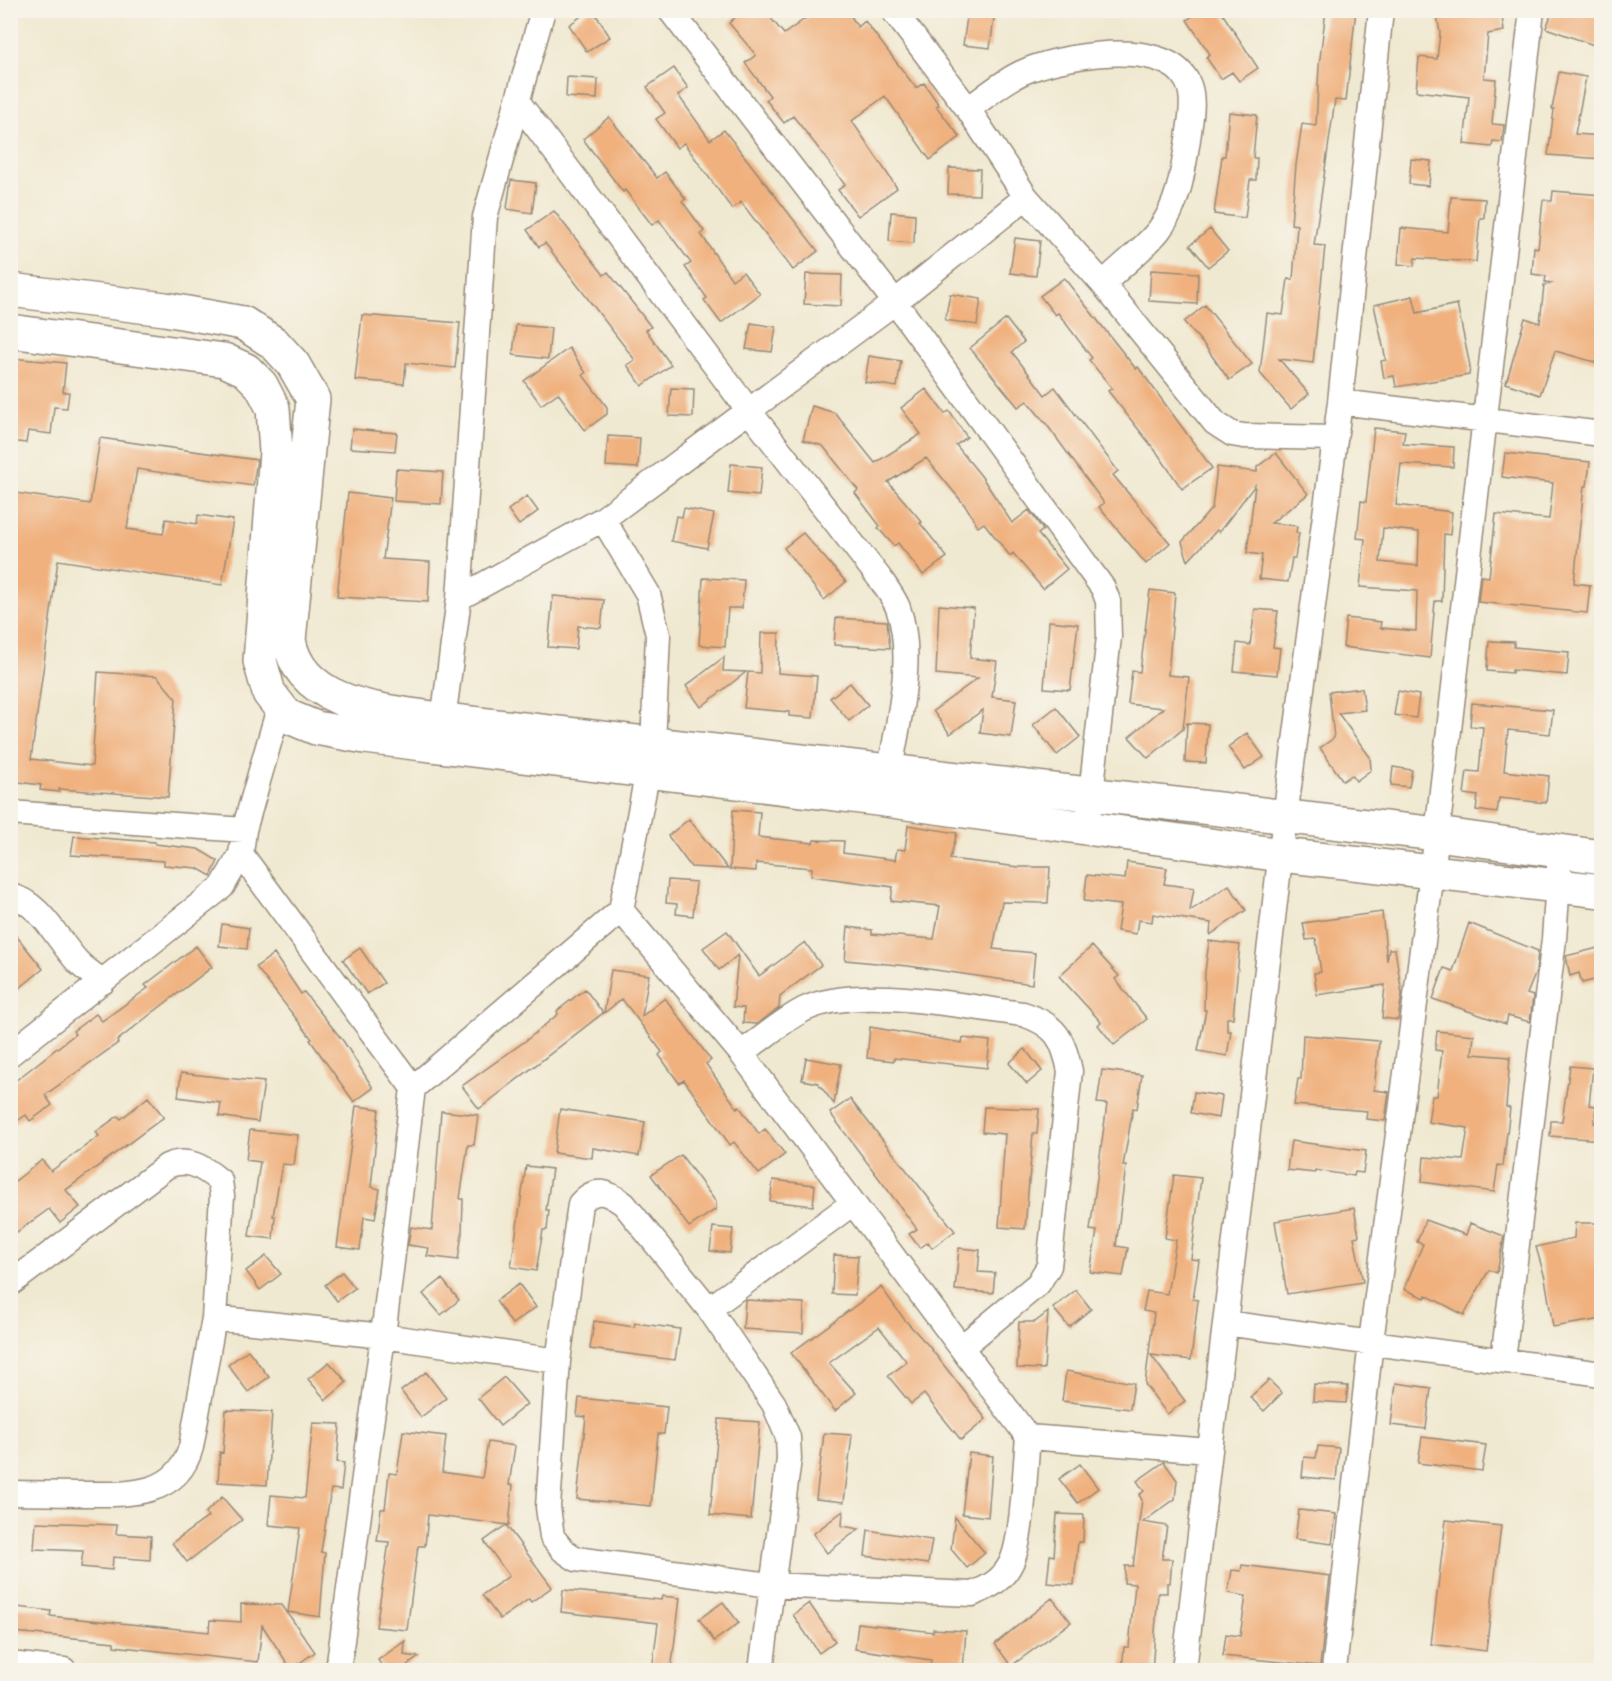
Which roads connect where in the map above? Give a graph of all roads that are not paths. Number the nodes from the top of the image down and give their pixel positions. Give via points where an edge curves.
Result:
1 (543, 10) edge
2 (670, 10) edge
3 (893, 10) edge
4 (1381, 10) edge
5 (1532, 10) edge
6 (518, 102) junction
7 (968, 109) junction
8 (1026, 197) junction
9 (1103, 284) junction
10 (10, 290) edge
11 (895, 302) junction
12 (10, 331) edge
13 (1340, 402) junction
14 (749, 411) junction
15 (1484, 420) junction
16 (1602, 434) edge
17 (1334, 438) junction
18 (603, 519) junction
19 (459, 598) junction
20 (279, 708) junction
21 (442, 734) junction
22 (651, 757) junction
23 (887, 786) junction
24 (1092, 794) junction
25 (10, 813) edge
26 (1285, 817) junction
27 (1086, 828) junction
28 (244, 830) junction
29 (1437, 834) junction
30 (1560, 853) junction
31 (242, 854) junction
32 (1281, 855) junction
33 (1602, 857) edge
34 (1432, 871) junction
35 (1558, 886) junction
36 (1602, 891) edge
37 (10, 896) edge
38 (621, 910) junction
39 (103, 982) junction
40 (741, 1053) junction
41 (10, 1054) edge
42 (413, 1088) junction
43 (853, 1203) junction
44 (10, 1284) edge
45 (709, 1309) junction
46 (214, 1318) junction
47 (1225, 1323) junction
48 (383, 1336) junction
49 (1371, 1342) junction
50 (962, 1347) junction
51 (558, 1360) junction
52 (1503, 1360) junction
53 (1602, 1374) edge
54 (1028, 1437) junction
55 (1210, 1450) junction
56 (10, 1493) edge
57 (771, 1585) junction
58 (10, 1664) edge
59 (64, 1671) edge
60 (338, 1671) edge
61 (761, 1671) edge
62 (1184, 1671) edge
63 (1334, 1671) edge

1 - 6 street
2 - 11 street
3 - 7 street
4 - 13 street
5 - 15 street
6 - 14 street
6 - 19 street via 485,217
7 - 8 street
7 - 9 street via 1019,74 1065,58 1121,54 1152,57 1173,65 1185,76 1192,96 1189,130 1172,210 1159,230
8 - 9 street
8 - 11 street
9 - 17 street via 1215,423 1225,430 1244,436
10 - 21 street via 215,317 243,324 274,343 293,364 313,399 289,624 291,650 304,672 333,697
11 - 14 street
11 - 24 street via 1104,588 1109,637
12 - 20 street via 224,360 246,370 261,385 273,408 276,452 260,662 263,679
13 - 15 street
13 - 17 street
14 - 18 street
14 - 23 street via 881,580 897,607 904,634 905,664
15 - 16 street
15 - 29 street
17 - 26 street
18 - 19 street
18 - 22 street via 648,594 654,615 658,635
19 - 21 street
20 - 21 street via 287,716 316,728
20 - 28 street
21 - 22 street
22 - 23 street
22 - 38 street
23 - 24 street
23 - 27 street
24 - 26 street
24 - 27 street
25 - 28 street
26 - 29 street
26 - 32 street
27 - 32 street
28 - 31 street
29 - 30 street
29 - 34 street
30 - 33 street
30 - 35 street
31 - 39 street via 222,887
31 - 42 street
32 - 34 street
32 - 47 street
34 - 35 street
34 - 49 street
35 - 36 street
35 - 52 street
37 - 39 street via 35,909 78,963
38 - 40 street
38 - 42 street
39 - 41 street
40 - 43 street
40 - 50 street via 806,1009 834,999 861,996 1023,1014 1042,1020 1057,1033 1070,1071 1049,1266 1038,1284
42 - 48 street
43 - 45 street
43 - 50 street
44 - 46 street via 167,1166 178,1161 193,1163 220,1181
45 - 51 street via 624,1204 597,1191 580,1204
45 - 57 street via 774,1404 788,1437 789,1459
46 - 48 street
46 - 56 street via 191,1447 187,1462 174,1476 160,1486 135,1494
47 - 49 street
47 - 55 street
48 - 51 street
48 - 60 street
49 - 52 street
49 - 63 street
50 - 54 street
51 - 57 street via 548,1507 552,1537 563,1550 576,1558
52 - 53 street
54 - 55 street
54 - 57 street via 1016,1545 1011,1563 987,1589 957,1594
55 - 62 street
57 - 61 street
58 - 59 street

